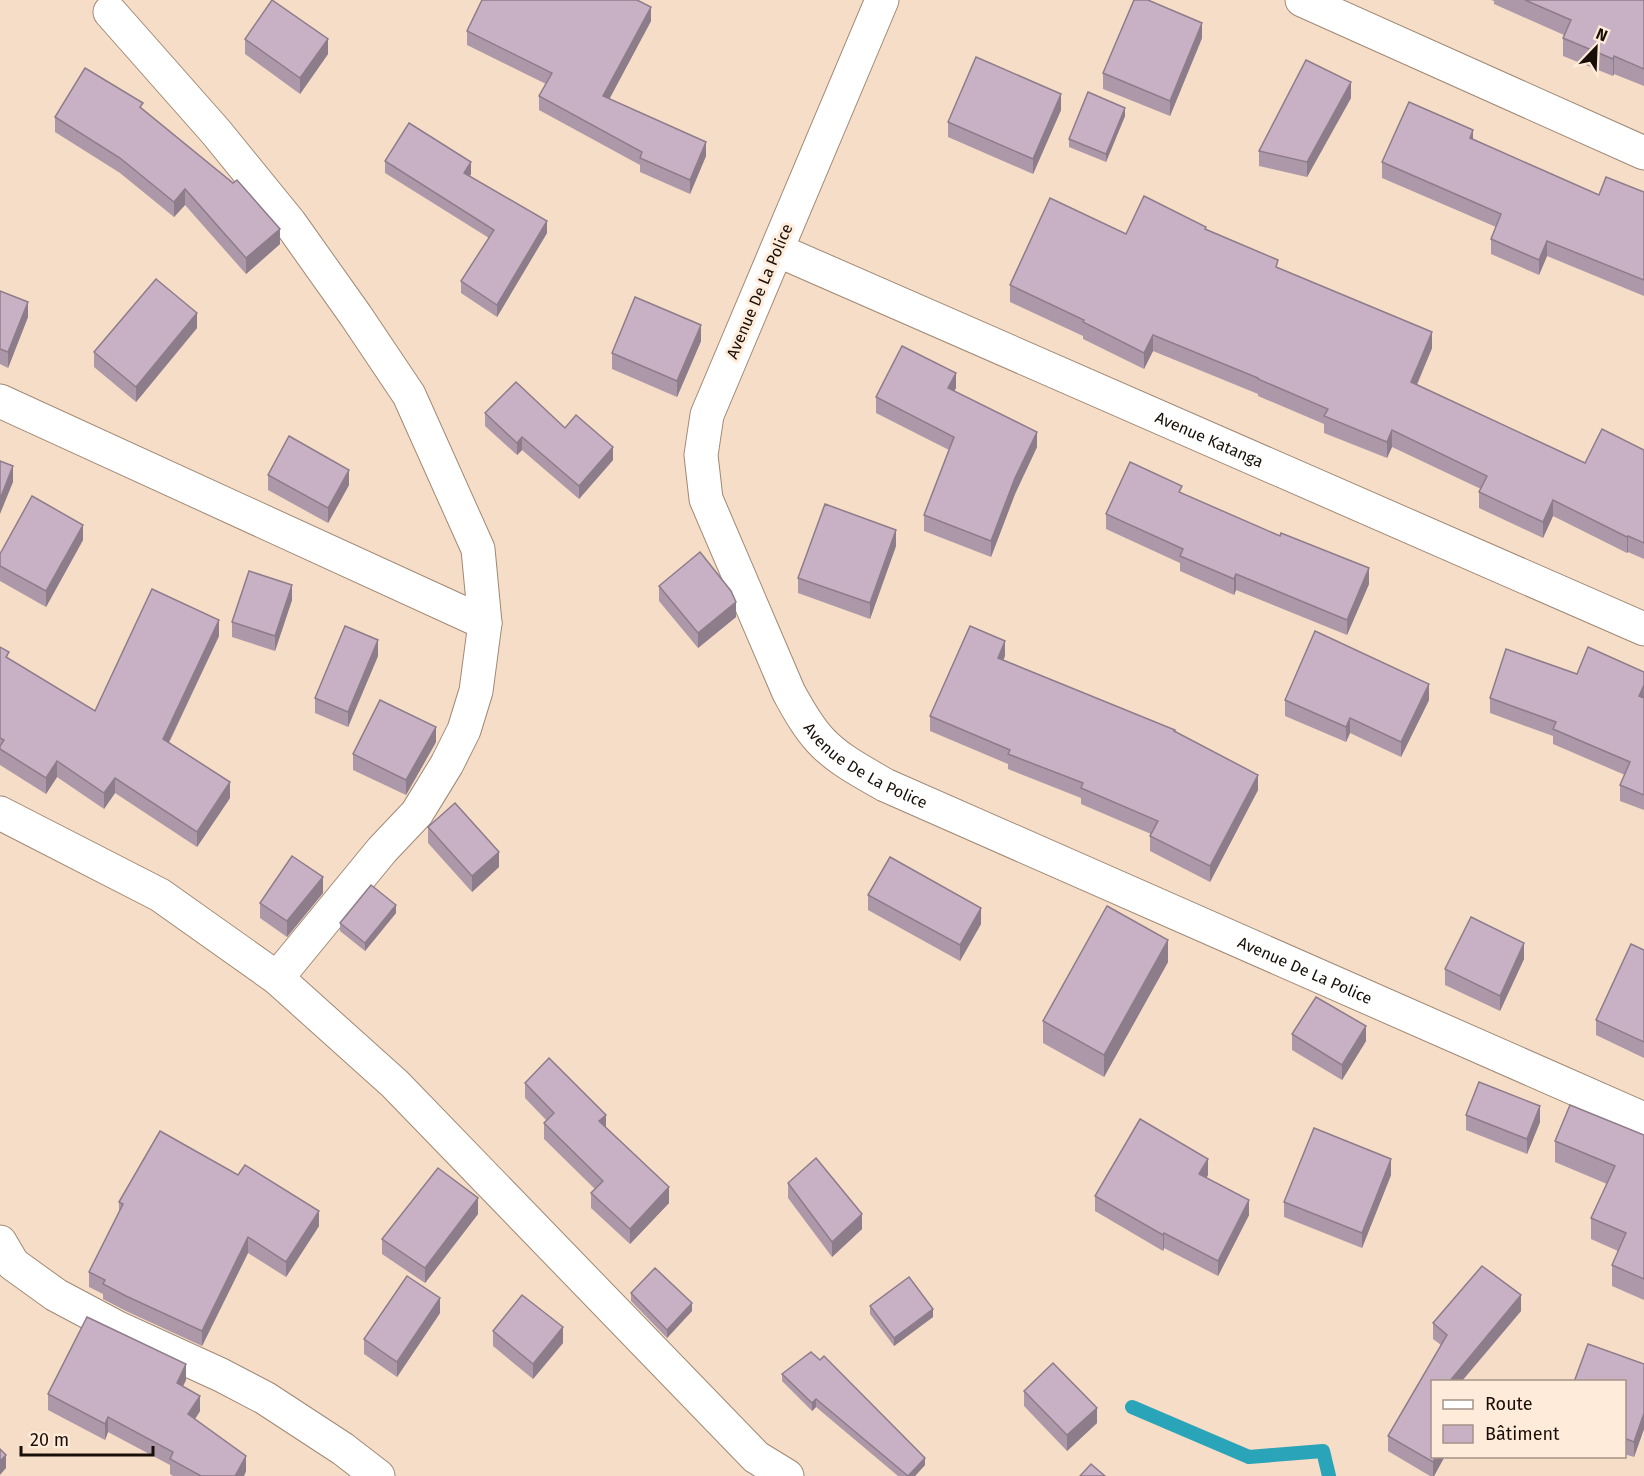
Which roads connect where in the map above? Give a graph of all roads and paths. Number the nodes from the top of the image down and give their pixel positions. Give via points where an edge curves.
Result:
1 (882, 0) edge
2 (1302, 0) edge
3 (110, 12) dead end
4 (1644, 153) edge
5 (777, 250) junction
6 (0, 401) edge
7 (485, 623) junction
8 (1644, 628) edge
9 (0, 813) edge
10 (277, 978) junction
11 (1644, 1119) edge
12 (0, 1242) edge
13 (378, 1476) edge
14 (787, 1476) edge

1 - 5 street, Avenue De La Police
2 - 4 street
3 - 7 street via 290,223 409,395 478,549
5 - 8 street, Avenue Katanga
5 - 11 street, Avenue De La Police via 707,415 701,455 706,499 743,591 789,693 821,741 850,765 885,785
6 - 7 street
7 - 10 street via 476,691 464,730 447,765 417,813
9 - 10 street via 160,895
10 - 14 street via 395,1084 756,1457
12 - 13 street via 13,1263 56,1295 266,1398

